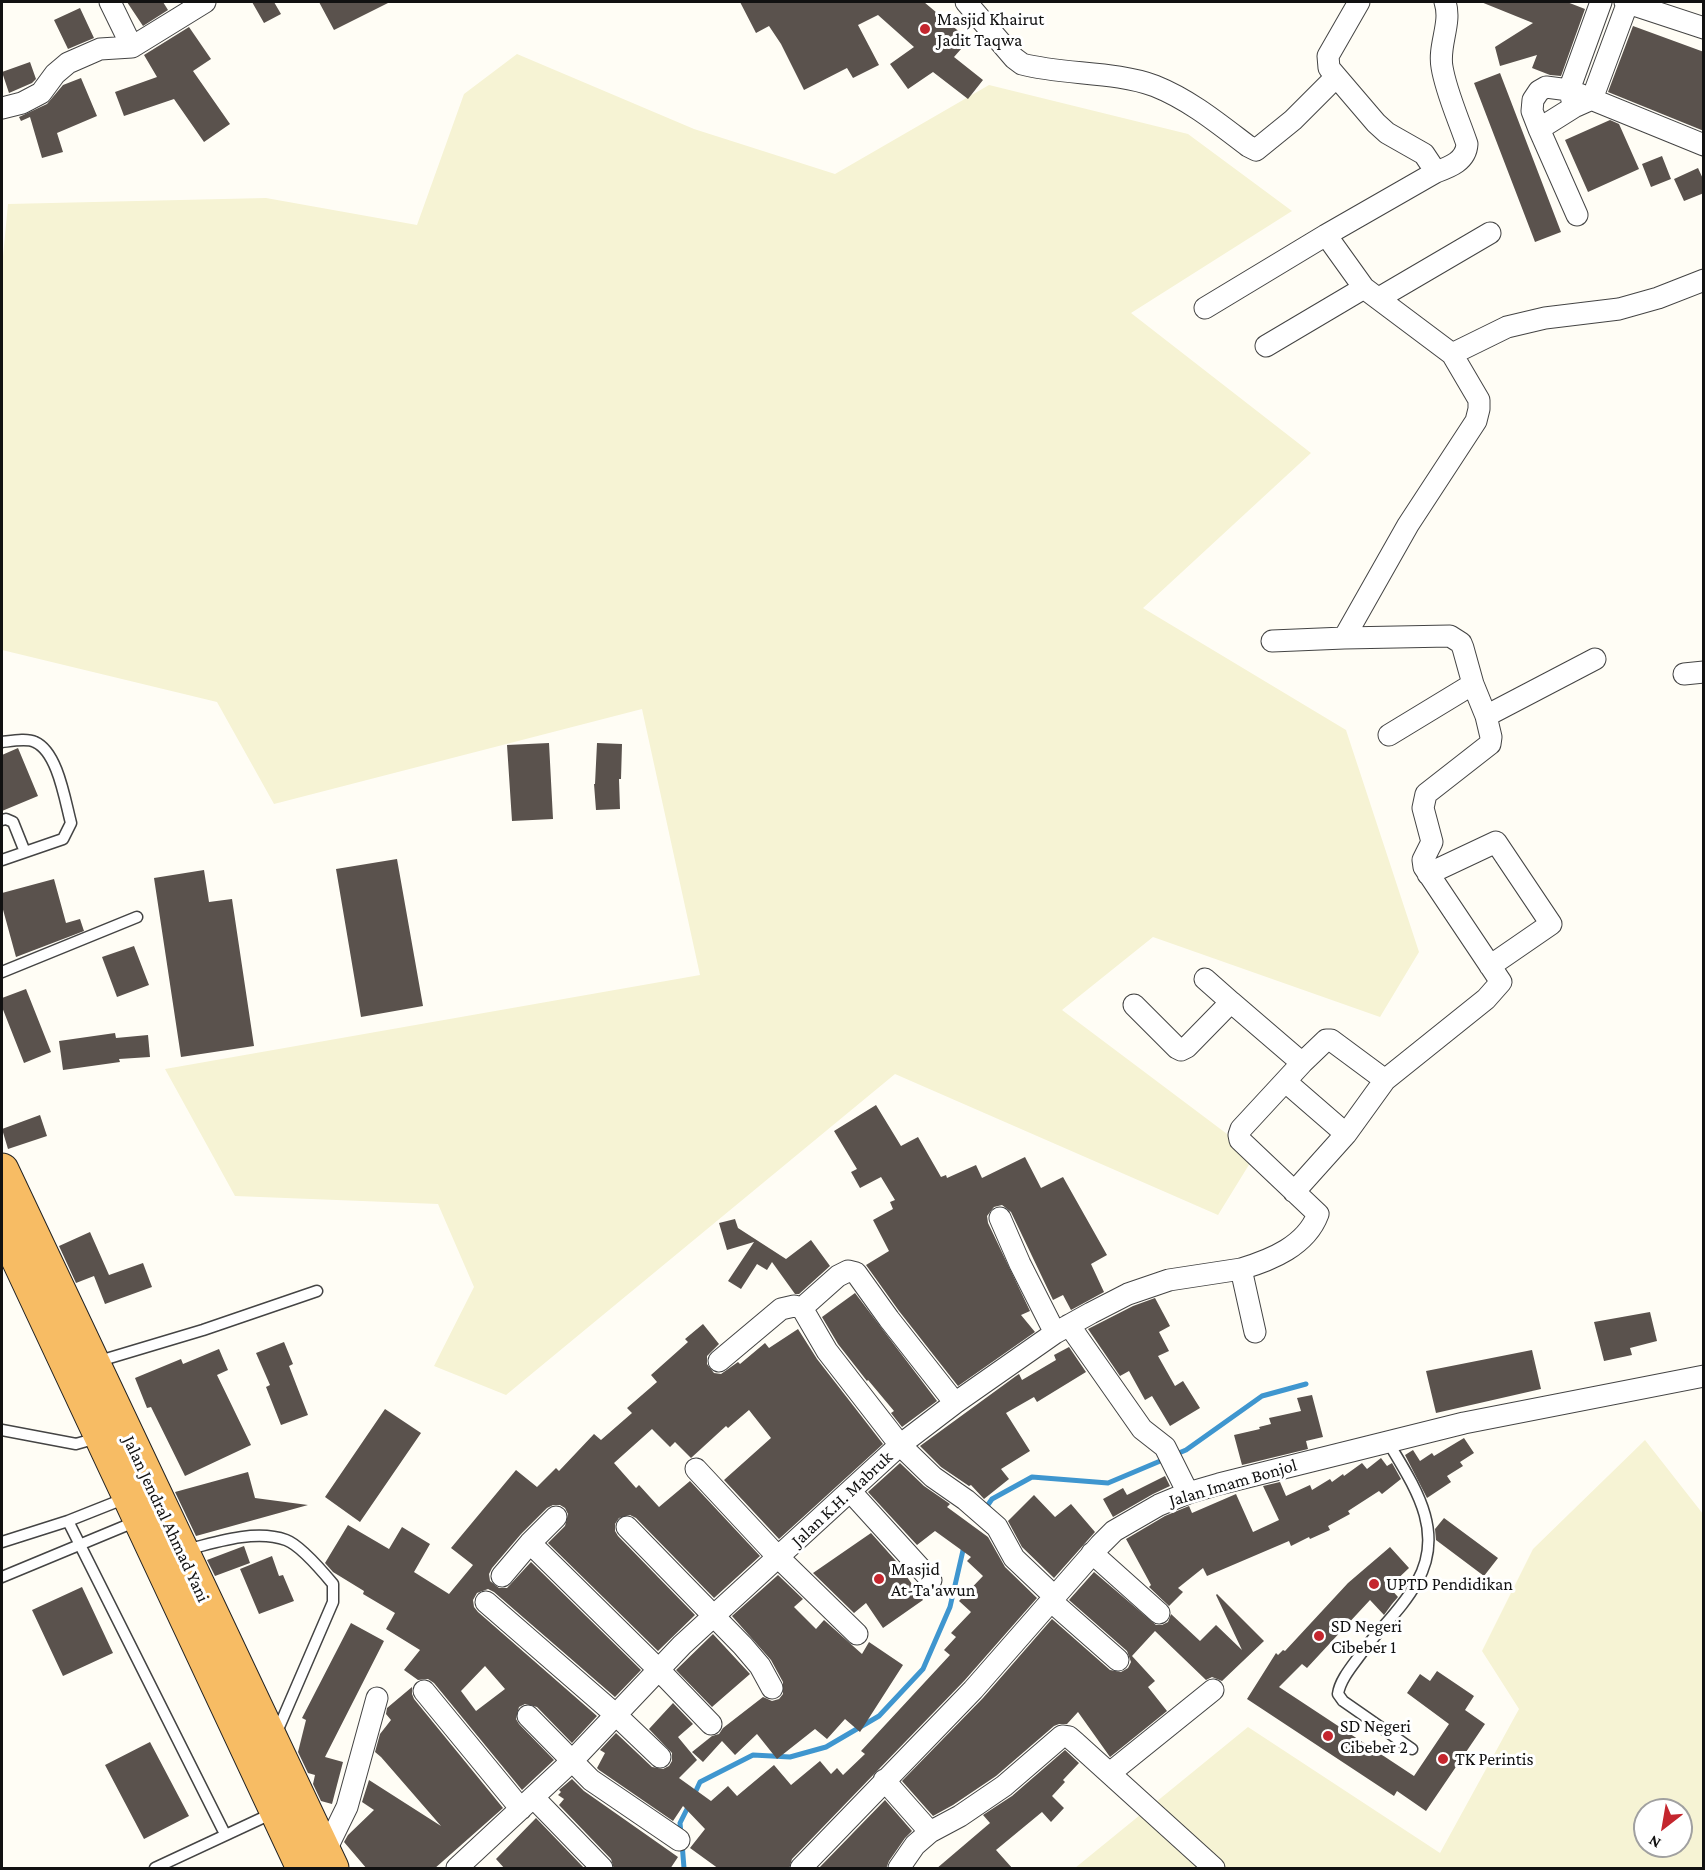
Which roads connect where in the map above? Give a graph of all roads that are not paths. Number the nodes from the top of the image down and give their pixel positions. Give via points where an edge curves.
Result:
1 (110, 2) edge
2 (205, 2) edge
3 (966, 2) edge
4 (1359, 2) edge
5 (1445, 2) edge
6 (1601, 2) edge
7 (1627, 2) edge
8 (1704, 28) edge
9 (132, 47) junction
10 (1336, 77) junction
11 (1578, 99) junction
12 (2, 108) edge
13 (1539, 129) junction
14 (1704, 145) edge
15 (1436, 172) junction
16 (1577, 214) dead end
17 (1490, 233) dead end
18 (1326, 235) junction
19 (1704, 280) edge
20 (1372, 293) junction
21 (1205, 308) dead end
22 (1266, 346) dead end
23 (1452, 354) junction
24 (1344, 638) junction
25 (1272, 641) dead end
26 (1595, 659) dead end
27 (1473, 684) junction
28 (1486, 716) junction
29 (1389, 735) dead end
30 (2, 742) edge
31 (2, 820) edge
32 (25, 852) junction
33 (2, 860) edge
34 (1428, 874) junction
35 (137, 917) dead end
36 (1490, 966) junction
37 (2, 972) edge
38 (1205, 979) dead end
39 (1231, 1002) junction
40 (1134, 1005) dead end
41 (1302, 1063) junction
42 (1385, 1080) junction
43 (1286, 1082) junction
44 (1346, 1134) junction
45 (2, 1170) edge
46 (1294, 1192) junction
47 (1000, 1218) dead end
48 (2, 1225) edge
49 (1240, 1269) junction
50 (316, 1291) dead end
51 (802, 1308) junction
52 (1062, 1329) junction
53 (1255, 1332) dead end
54 (718, 1361) dead end
55 (93, 1363) junction
56 (1704, 1376) edge
57 (955, 1403) junction
58 (2, 1430) edge
59 (100, 1437) junction
60 (1388, 1442) junction
61 (900, 1445) junction
62 (696, 1468) dead end
63 (851, 1492) junction
64 (1188, 1493) junction
65 (133, 1509) junction
66 (556, 1517) dead end
67 (68, 1521) junction
68 (627, 1527) dead end
69 (2, 1542) edge
70 (530, 1543) junction
71 (79, 1544) junction
72 (181, 1551) junction
73 (1092, 1553) junction
74 (778, 1557) junction
75 (502, 1576) dead end
76 (2, 1577) edge
77 (931, 1580) dead end
78 (1053, 1599) junction
79 (486, 1602) dead end
80 (1159, 1612) dead end
81 (713, 1617) junction
82 (857, 1634) dead end
83 (1118, 1660) dead end
84 (658, 1669) junction
85 (772, 1688) dead end
86 (1213, 1690) dead end
87 (424, 1691) dead end
88 (377, 1698) dead end
89 (616, 1715) junction
90 (528, 1716) dead end
91 (711, 1724) dead end
92 (272, 1743) junction
93 (1412, 1749) dead end
94 (660, 1757) dead end
95 (572, 1761) junction
96 (1110, 1773) junction
97 (884, 1780) junction
98 (527, 1803) junction
99 (276, 1811) junction
100 (930, 1832) junction
101 (225, 1834) junction
102 (679, 1840) dead end
103 (320, 1864) edge
104 (155, 1869) edge
105 (457, 1869) edge
106 (602, 1869) edge
107 (801, 1869) edge
108 (899, 1869) edge
109 (1214, 1869) edge

1 - 9 street
2 - 9 street
3 - 10 street via 1022,64 1153,86 1202,112 1256,150
4 - 10 street via 1328,56 1329,68
5 - 15 street via 1442,68 1467,151 1455,164
6 - 11 street
7 - 8 street
7 - 11 street
9 - 12 street via 100,49 77,59 55,74 41,93
10 - 15 street via 1387,133 1424,153
11 - 13 street
11 - 13 street via 1546,87 1539,91 1532,111
11 - 14 street
13 - 16 street
15 - 18 street
17 - 20 street
18 - 20 street
18 - 21 street
19 - 23 street via 1619,309 1507,327
20 - 22 street
20 - 23 street
23 - 24 street via 1479,400 1476,421 1408,525
24 - 25 street
24 - 27 street via 1450,636 1461,643
26 - 28 street
27 - 28 street
27 - 29 street
28 - 34 street via 1490,744 1426,794 1423,807 1432,842 1423,860
30 - 32 lane via 33,741 46,750 61,782 71,823 63,839
31 - 32 lane via 13,822
32 - 33 lane
34 - 36 street
34 - 36 street via 1496,842 1551,924
35 - 37 lane
36 - 42 street via 1501,982 1495,991
38 - 39 street
39 - 40 street via 1181,1050
39 - 41 street
41 - 42 street via 1328,1040
41 - 43 street
42 - 44 street
43 - 44 street
43 - 46 street via 1240,1129 1239,1135
44 - 46 street
45 - 55 highway, Jalan Jendral Ahmad Yani
46 - 49 street, Jalan K.H. Mabruk via 1318,1214 1313,1227 1291,1247
47 - 52 street via 1020,1264
48 - 59 highway, Jalan Jendral Ahmad Yani
49 - 52 street, Jalan K.H. Mabruk via 1169,1280 1128,1294
49 - 53 street
50 - 55 lane
51 - 54 street via 781,1310
51 - 57 street via 838,1276 848,1271 856,1273
51 - 61 street via 827,1351
52 - 57 street, Jalan K.H. Mabruk
52 - 64 street via 1142,1429 1169,1454
55 - 72 highway, Jalan Jendral Ahmad Yani
56 - 60 street, Jalan Imam Bonjol via 1464,1423
57 - 61 street, Jalan K.H. Mabruk
58 - 59 lane via 76,1444
59 - 65 highway, Jalan Jendral Ahmad Yani
60 - 64 street, Jalan Imam Bonjol
60 - 93 lane via 1423,1504 1428,1551 1417,1582 1352,1666 1338,1694
61 - 63 street, Jalan K.H. Mabruk
61 - 78 street via 933,1477 997,1527 1014,1558
62 - 74 street
63 - 74 street, Jalan K.H. Mabruk
63 - 77 street
64 - 73 street, Jalan Imam Bonjol via 1133,1519
65 - 67 lane
65 - 71 lane
65 - 99 highway, Jalan Jendral Ahmad Yani
66 - 70 street
67 - 69 lane
67 - 71 lane
68 - 81 street
70 - 75 street
70 - 84 street
71 - 76 lane
71 - 101 lane
72 - 92 highway, Jalan Jendral Ahmad Yani
72 - 92 lane via 254,1536 287,1540 333,1584 333,1602
73 - 78 street, Jalan Imam Bonjol
73 - 80 street
74 - 81 street, Jalan K.H. Mabruk
74 - 82 street
78 - 83 street
78 - 97 street, Jalan Imam Bonjol via 973,1690
79 - 89 street
81 - 84 street, Jalan K.H. Mabruk
81 - 85 street via 743,1646
84 - 89 street, Jalan K.H. Mabruk
84 - 91 street
86 - 96 street
87 - 98 street
88 - 103 street via 347,1807
89 - 94 street
89 - 95 street, Jalan K.H. Mabruk
90 - 95 street
92 - 103 highway, Jalan Jendral Ahmad Yani
95 - 98 street, Jalan K.H. Mabruk
95 - 102 street via 591,1780
96 - 100 street via 1069,1737 1062,1736 1004,1786
96 - 109 street
97 - 100 street
97 - 107 street, Jalan Imam Bonjol
98 - 105 street, Jalan K.H. Mabruk
98 - 106 street
99 - 101 lane
99 - 103 highway, Jalan Jendral Ahmad Yani
100 - 108 street via 915,1845
101 - 104 lane

